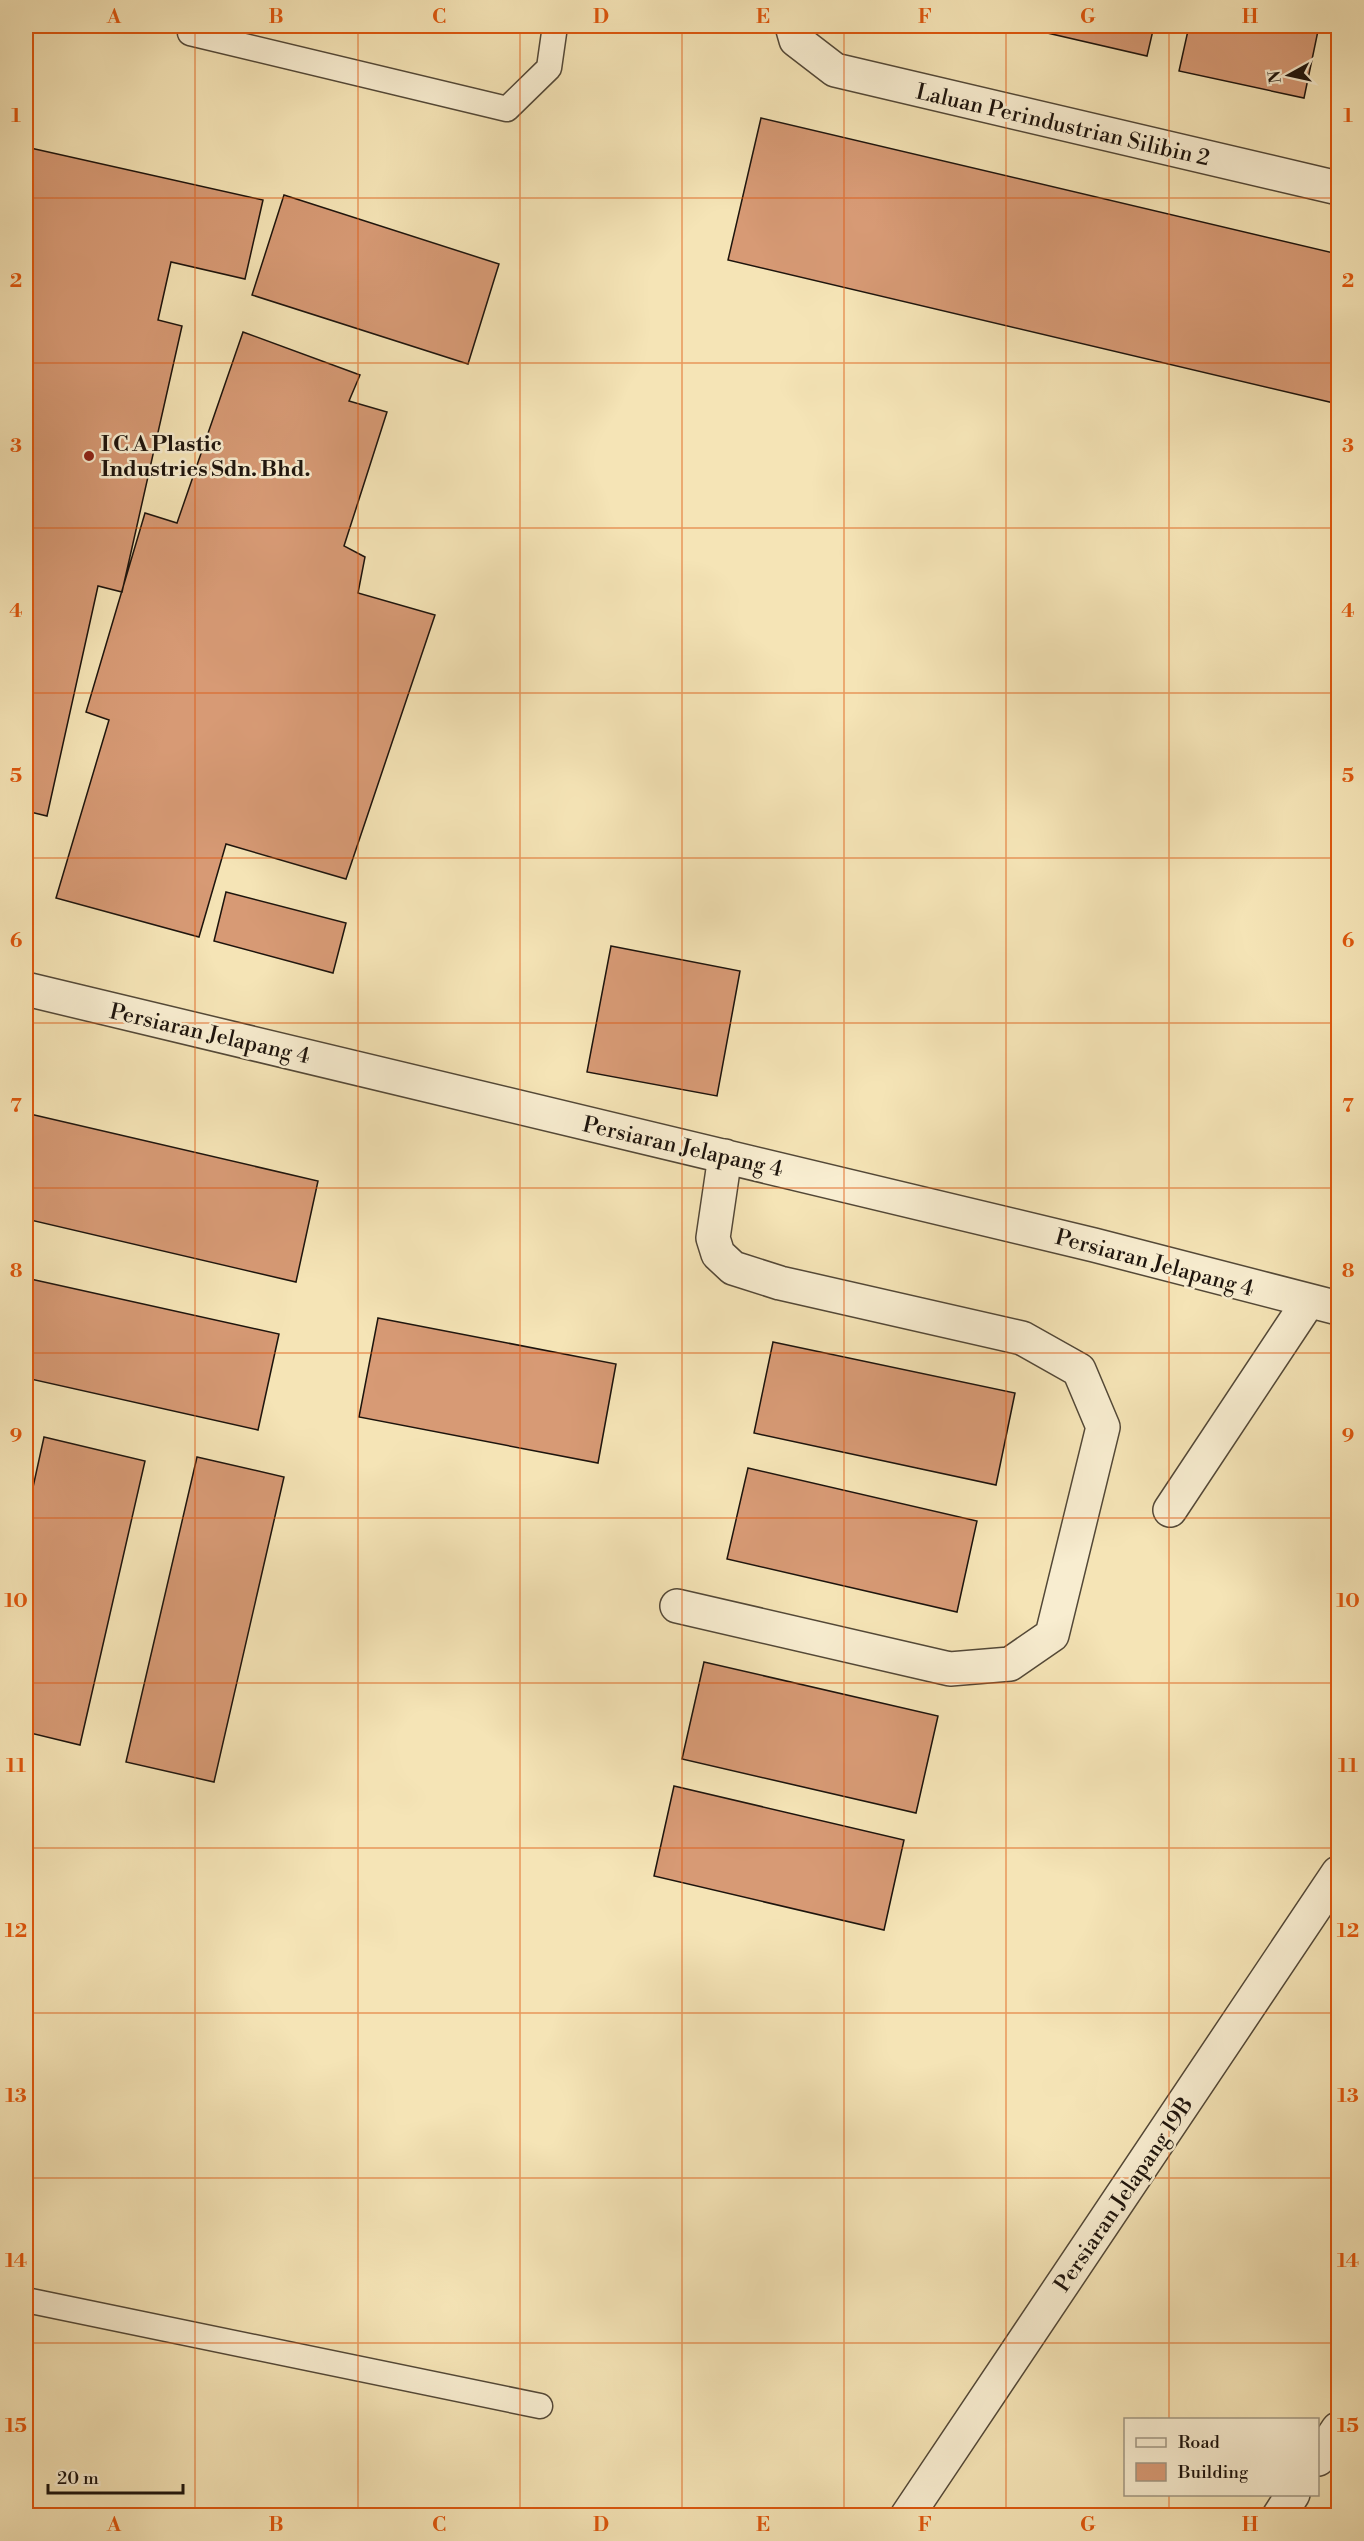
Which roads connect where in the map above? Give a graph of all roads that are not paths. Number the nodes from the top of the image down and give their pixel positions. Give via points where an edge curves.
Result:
1 (192, 26) edge
2 (555, 26) edge
3 (794, 33) edge
4 (1338, 188) edge
5 (26, 989) edge
6 (725, 1156) junction
7 (1323, 1305) edge
8 (1170, 1510) dead end
9 (677, 1606) dead end
10 (1338, 1874) edge
11 (26, 2300) edge
12 (540, 2406) dead end
13 (1338, 2429) edge
14 (1319, 2456) edge
15 (1292, 2496) edge
16 (907, 2516) edge
17 (1279, 2516) edge

1 - 2 lane via 190,33 507,109 549,68
3 - 4 street, Laluan Perindustrian Silibin 2 via 835,70
5 - 6 street, Persiaran Jelapang 4
6 - 7 street, Persiaran Jelapang 4
6 - 9 street via 713,1238 718,1254 733,1268 780,1283 1022,1338 1079,1370 1102,1427 1052,1635 1010,1664 950,1669
7 - 8 street
10 - 16 street, Persiaran Jelapang 19B
11 - 12 lane
13 - 14 street
15 - 17 street

